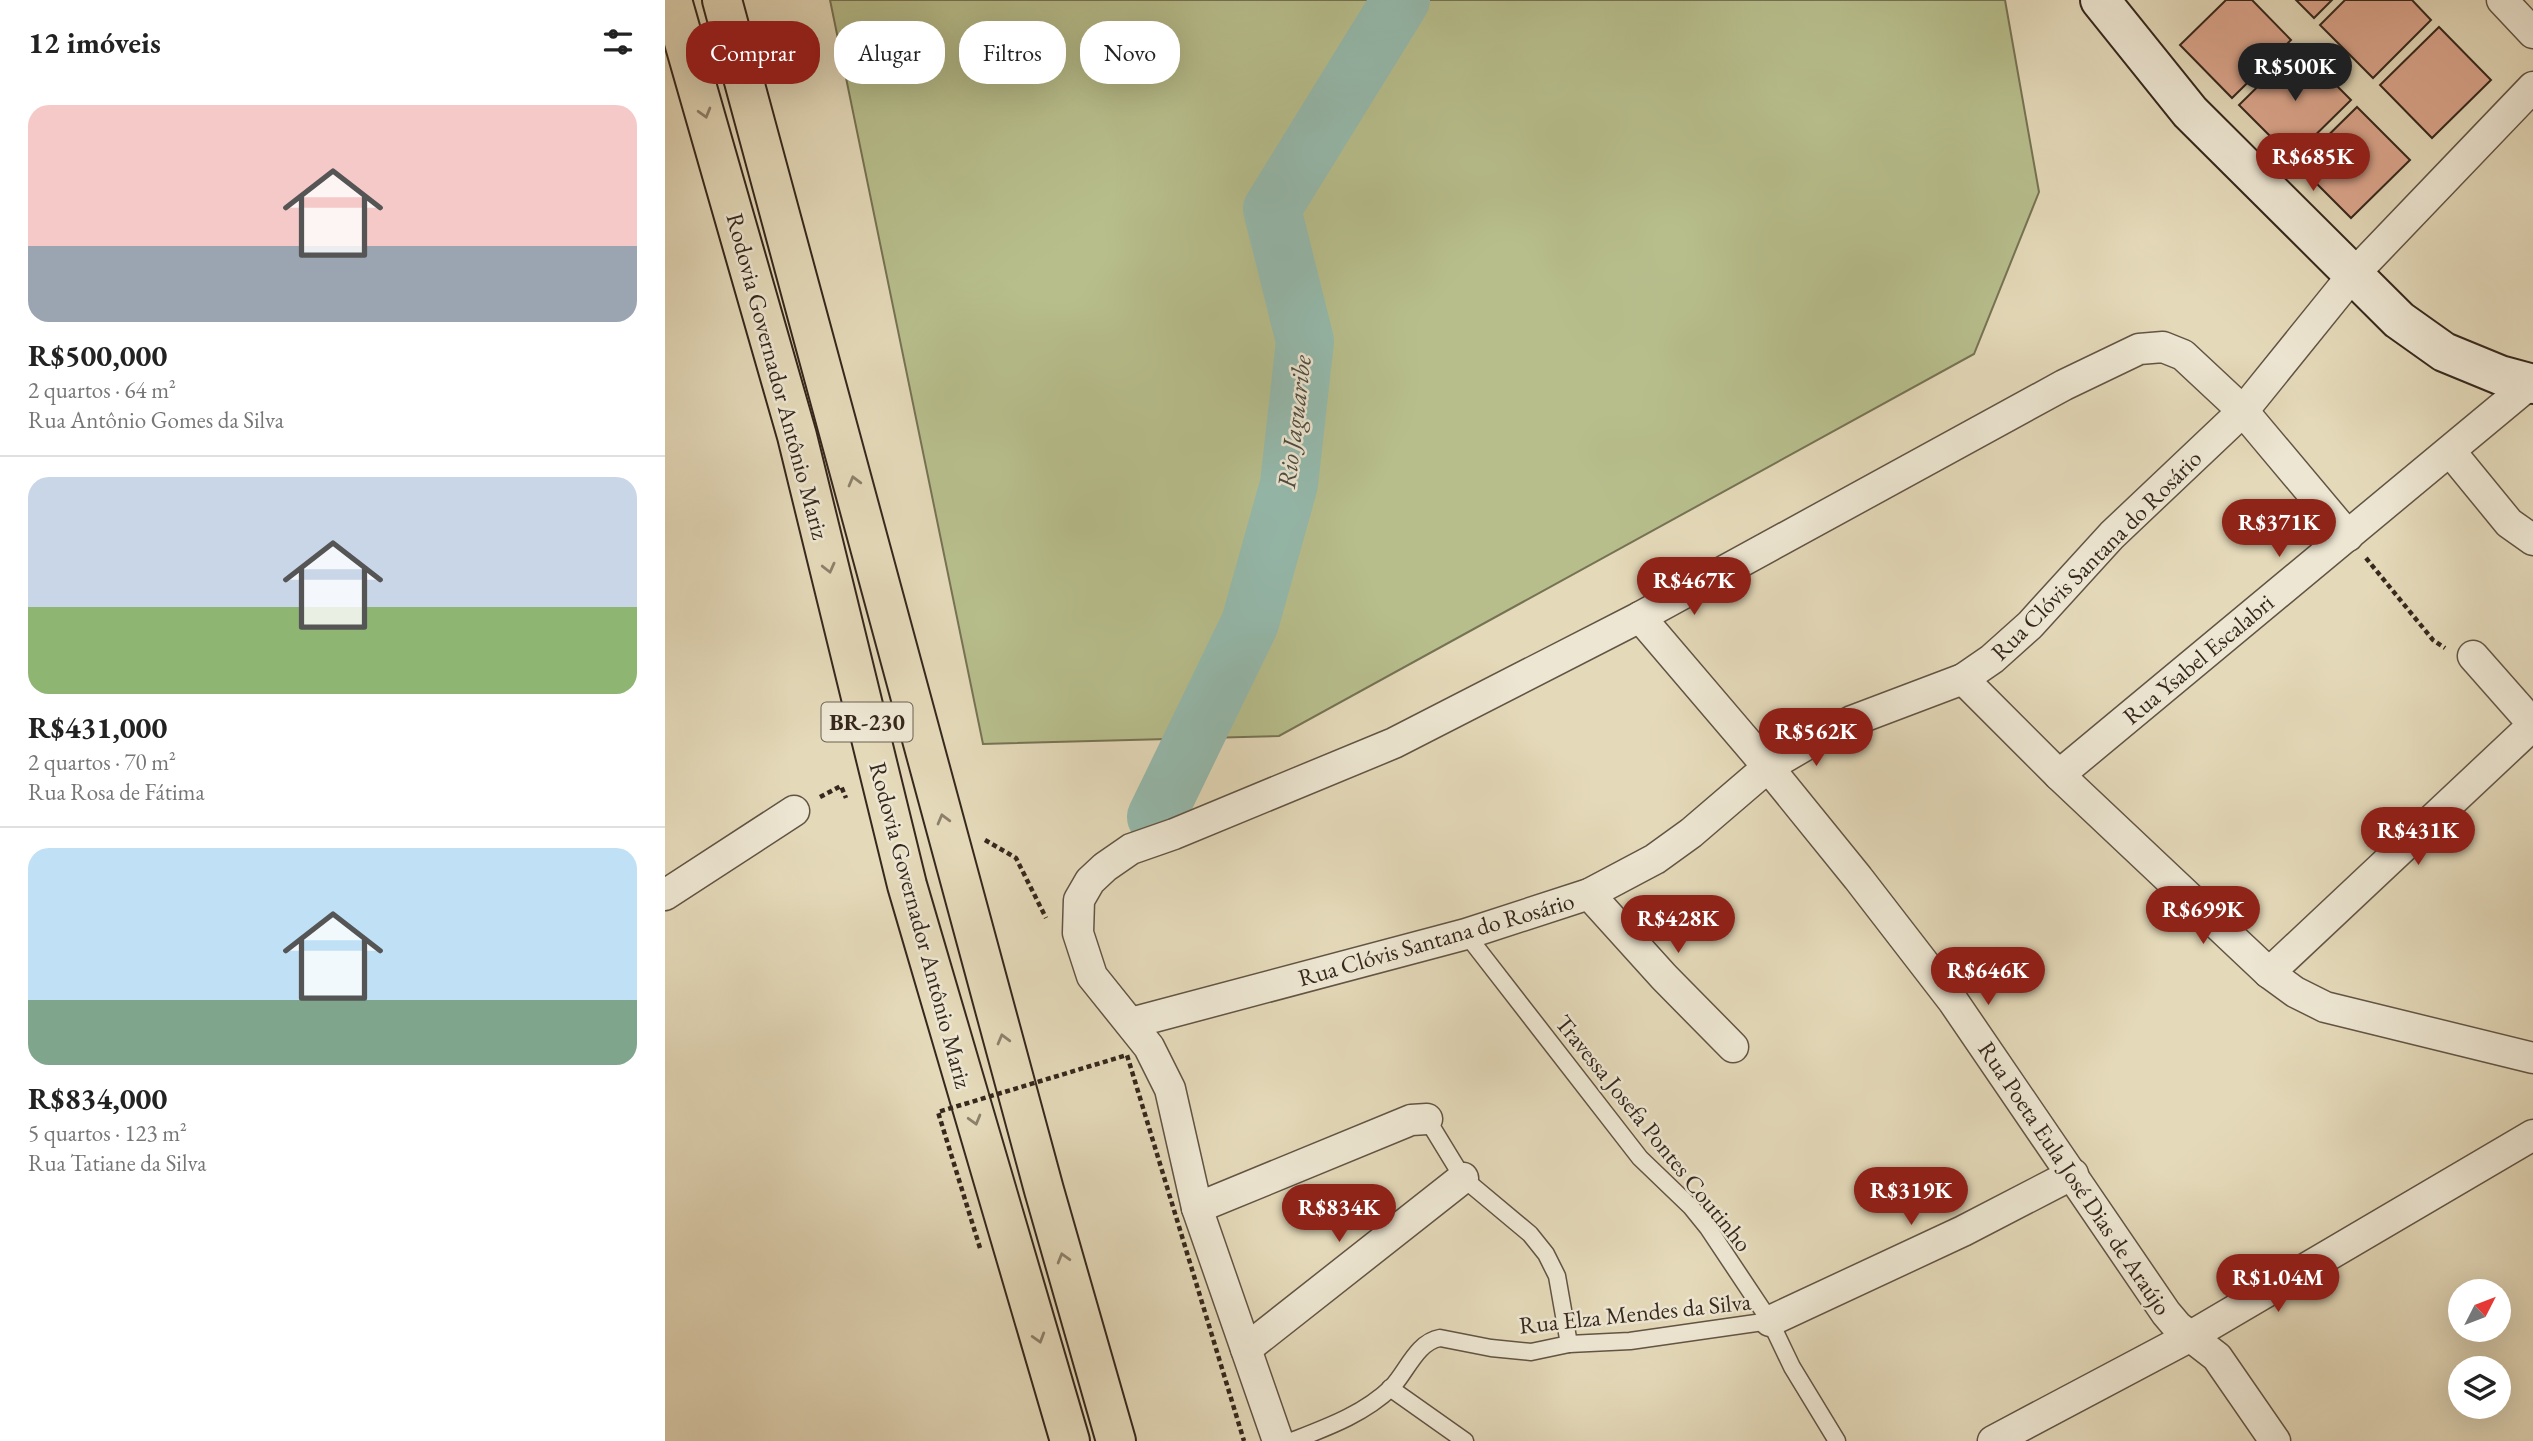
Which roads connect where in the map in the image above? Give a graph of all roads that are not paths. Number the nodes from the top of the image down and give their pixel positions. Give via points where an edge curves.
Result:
1 (672, 0) edge
2 (2100, 0) edge
3 (2502, 0) edge
4 (729, 10) edge
5 (2533, 33) edge
6 (2533, 87) edge
7 (2352, 276) junction
8 (2532, 383) edge
9 (2243, 411) junction
10 (2450, 451) junction
11 (2348, 536) junction
12 (2533, 540) edge
13 (1640, 617) junction
14 (2473, 656) road end
15 (1963, 679) junction
16 (2533, 724) edge
17 (1768, 767) junction
18 (2059, 775) junction
19 (794, 811) dead end
20 (1589, 894) junction
21 (665, 895) edge
22 (1466, 934) junction
23 (2269, 974) junction
24 (1131, 1023) junction
25 (1733, 1047) dead end
26 (2533, 1058) edge
27 (1427, 1119) joint
28 (2533, 1135) edge
29 (2073, 1174) junction
30 (1463, 1178) junction
31 (1197, 1208) junction
32 (1770, 1321) junction
33 (2191, 1336) junction
34 (1569, 1345) junction
35 (1246, 1349) junction
36 (1390, 1388) junction
37 (1070, 1441) edge
38 (1117, 1441) edge
39 (1278, 1441) edge
40 (1292, 1441) edge
41 (1465, 1441) edge
42 (1837, 1441) edge
43 (1993, 1441) edge
44 (2275, 1441) edge

1 -> 37 highway, Rodovia Governador Antônio Mariz / BR-230 via 797,436 907,885
2 - 7 street via 2190,112
3 - 5 street
38 -> 4 highway, Rodovia Governador Antônio Mariz / BR-230 via 941,815
6 - 7 street, Rua Clóvis Santana do Rosário
7 - 8 street via 2399,320 2444,352
7 - 9 street, Rua Clóvis Santana do Rosário
8 - 10 street, Rua Ysabel Escalabri
9 - 11 street
9 - 13 street via 2183,355 2163,347 2139,349 2064,385
9 - 15 street, Rua Clóvis Santana do Rosário via 2112,535 2030,625
10 - 11 street, Rua Ysabel Escalabri
10 - 12 street via 2509,523
11 - 18 street, Rua Ysabel Escalabri
13 - 17 street, Rua Poeta Eula José Dias de Araújo
13 - 24 street via 1394,743 1131,849 1105,867 1079,900 1078,933 1093,976
14 - 16 street
15 - 17 street, Rua Clóvis Santana do Rosário via 1852,721
15 - 18 street
16 - 23 street
17 - 20 street, Rua Clóvis Santana do Rosário via 1655,859
17 - 29 street, Rua Poeta Eula José Dias de Araújo via 1953,1001
18 - 23 street
19 - 21 street
20 - 22 street, Rua Clóvis Santana do Rosário
20 - 25 street
22 - 24 street, Rua Clóvis Santana do Rosário
22 - 32 lane, Travessa Josefa Pontes Coutinho via 1640,1158 1708,1228
23 - 26 street via 2325,1007
24 - 31 street via 1170,1089
27 - 30 lane
27 - 31 street via 1411,1120
28 - 33 street
29 - 32 street
29 - 33 street, Rua Poeta Eula José Dias de Araújo via 2166,1313
30 - 34 lane via 1530,1234 1546,1254 1557,1276
30 - 35 street
31 - 35 street
32 - 34 lane, Rua Elza Mendes da Silva
32 - 42 lane, Travessa Josefa Pontes Coutinho
33 - 43 street
33 - 44 street, Rua Poeta Eula José Dias de Araújo via 2217,1357
34 - 36 lane, Rua Elza Mendes da Silva via 1531,1352 1432,1339
35 - 39 street
36 - 40 lane, Rua Elza Mendes da Silva via 1343,1421
36 - 41 lane

